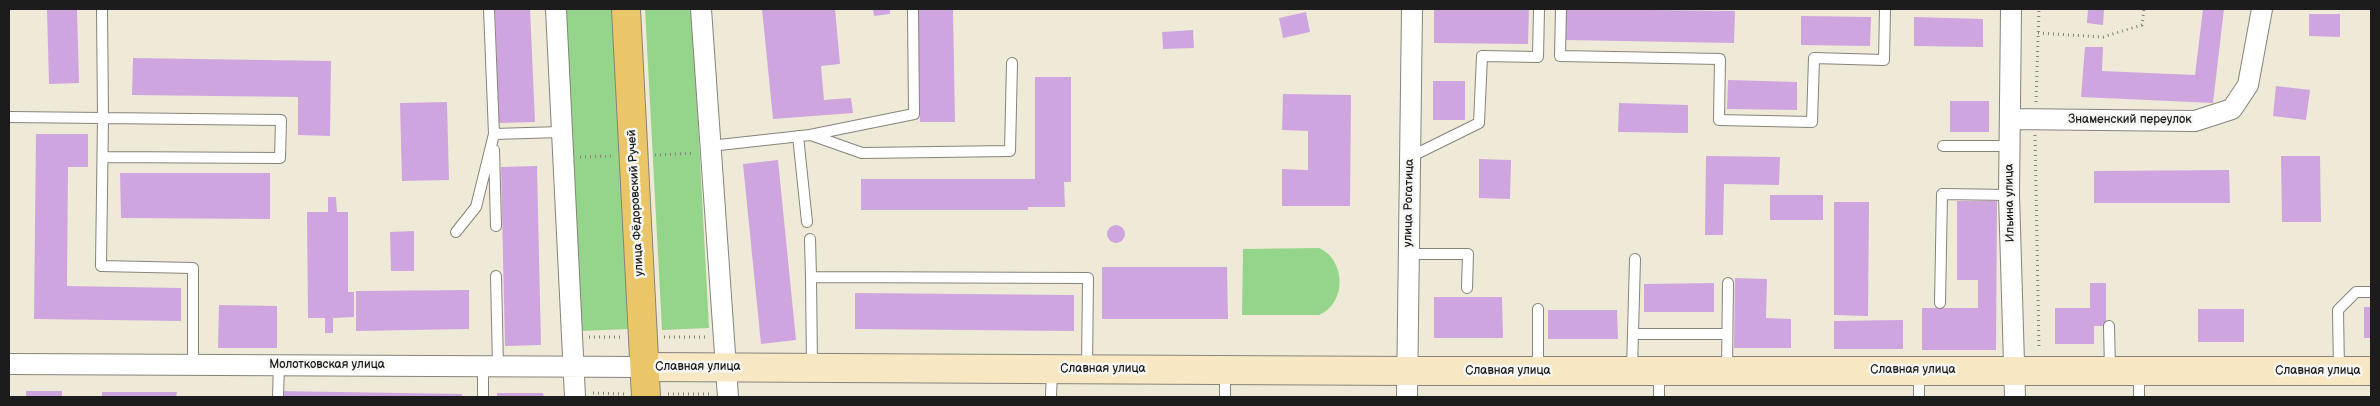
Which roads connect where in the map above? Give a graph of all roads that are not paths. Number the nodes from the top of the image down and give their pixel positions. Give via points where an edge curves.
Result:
1 (102, 9) edge
2 (489, 9) edge
3 (556, 9) edge
4 (626, 9) edge
5 (700, 9) edge
6 (912, 9) edge
7 (1412, 9) edge
8 (1539, 9) edge
9 (1561, 9) edge
10 (1884, 9) edge
11 (2012, 9) edge
12 (2262, 9) edge
13 (1012, 63) dead end
14 (9, 117) edge
15 (103, 118) junction
16 (2010, 119) junction
17 (561, 132) junction
18 (494, 134) junction
19 (810, 135) junction
20 (798, 136) junction
21 (710, 146) junction
22 (1943, 146) dead end
23 (2010, 146) junction
24 (103, 157) junction
25 (1410, 157) junction
26 (2009, 195) junction
27 (807, 222) dead end
28 (496, 226) dead end
29 (456, 232) dead end
30 (810, 239) dead end
31 (1409, 254) junction
32 (1634, 259) dead end
33 (496, 276) dead end
34 (812, 277) junction
35 (1728, 283) dead end
36 (1467, 288) dead end
37 (2371, 292) edge
38 (1940, 303) dead end
39 (1538, 309) dead end
40 (2109, 326) dead end
41 (1633, 334) junction
42 (1727, 334) junction
43 (9, 364) edge
44 (193, 364) junction
45 (279, 364) junction
46 (491, 366) junction
47 (573, 367) junction
48 (645, 367) junction
49 (725, 367) junction
50 (812, 367) junction
51 (1052, 368) junction
52 (1087, 369) junction
53 (1225, 370) junction
54 (1632, 370) junction
55 (1727, 370) junction
56 (1919, 370) junction
57 (2027, 370) junction
58 (2110, 370) junction
59 (2139, 370) junction
60 (1538, 371) junction
61 (1659, 371) junction
62 (2339, 371) junction
63 (2371, 371) edge
64 (1407, 384) edge
65 (278, 397) edge
66 (483, 397) edge
67 (574, 397) edge
68 (646, 397) edge
69 (728, 397) edge
70 (1051, 397) edge
71 (1225, 397) edge
72 (1658, 397) edge
73 (1919, 397) edge
74 (2016, 397) edge
75 (2139, 397) edge

1 - 15 lane
2 - 18 lane
3 - 17 street
4 - 48 main road, улица Фёдоровский Ручей
5 - 21 street
6 - 19 lane via 914,114
7 - 25 street, улица Рогатица
8 - 25 lane via 1538,57 1482,56 1479,123
9 - 10 lane via 1560,56 1720,59 1719,120 1812,122 1814,58 1884,60
11 - 16 street, Ильина улица
12 - 16 street, Знаменский переулок via 2248,85 2232,109 2195,121
13 - 19 lane via 1010,151 862,152
14 - 15 lane
15 - 24 lane
15 - 24 lane via 281,120 280,158
16 - 23 street, Ильина улица
17 - 18 lane
17 - 47 street
18 - 28 lane
18 - 29 lane via 476,207
19 - 20 lane
20 - 21 lane
20 - 27 lane
21 - 49 street
22 - 23 lane
23 - 26 street, Ильина улица
24 - 44 lane via 101,266 193,268
25 - 31 street, улица Рогатица
26 - 38 lane via 1942,194
26 - 57 street, Ильина улица
30 - 34 lane
31 - 36 lane via 1468,254
31 - 64 street, улица Рогатица
32 - 41 lane
33 - 46 lane
34 - 50 lane
34 - 52 lane via 1088,278
35 - 42 lane
37 - 62 lane via 2356,292 2338,310
39 - 60 lane
40 - 58 lane
41 - 42 lane
41 - 54 lane
42 - 55 lane
43 - 44 street, Молотковская улица
44 - 45 street, Молотковская улица
45 - 46 street, Молотковская улица
45 - 65 lane
46 - 47 street, Молотковская улица
46 - 66 lane
47 - 48 street, Молотковская улица
47 - 67 street
48 - 49 street, Славная улица
48 - 68 main road, улица Фёдоровский Ручей
49 - 50 street, Славная улица
49 - 69 street
50 - 51 street, Славная улица
51 - 52 street, Славная улица
51 - 70 lane
52 - 53 street, Славная улица
53 - 64 street, Славная улица
53 - 71 lane
54 - 60 street, Славная улица
54 - 61 street, Славная улица
55 - 56 street, Славная улица
55 - 61 street, Славная улица
56 - 57 street, Славная улица
56 - 73 lane
57 - 58 street, Славная улица
57 - 74 street, Ильина улица
58 - 59 street, Славная улица
59 - 62 street, Славная улица
59 - 75 lane
60 - 64 street, Славная улица
61 - 72 lane
62 - 63 street, Славная улица

